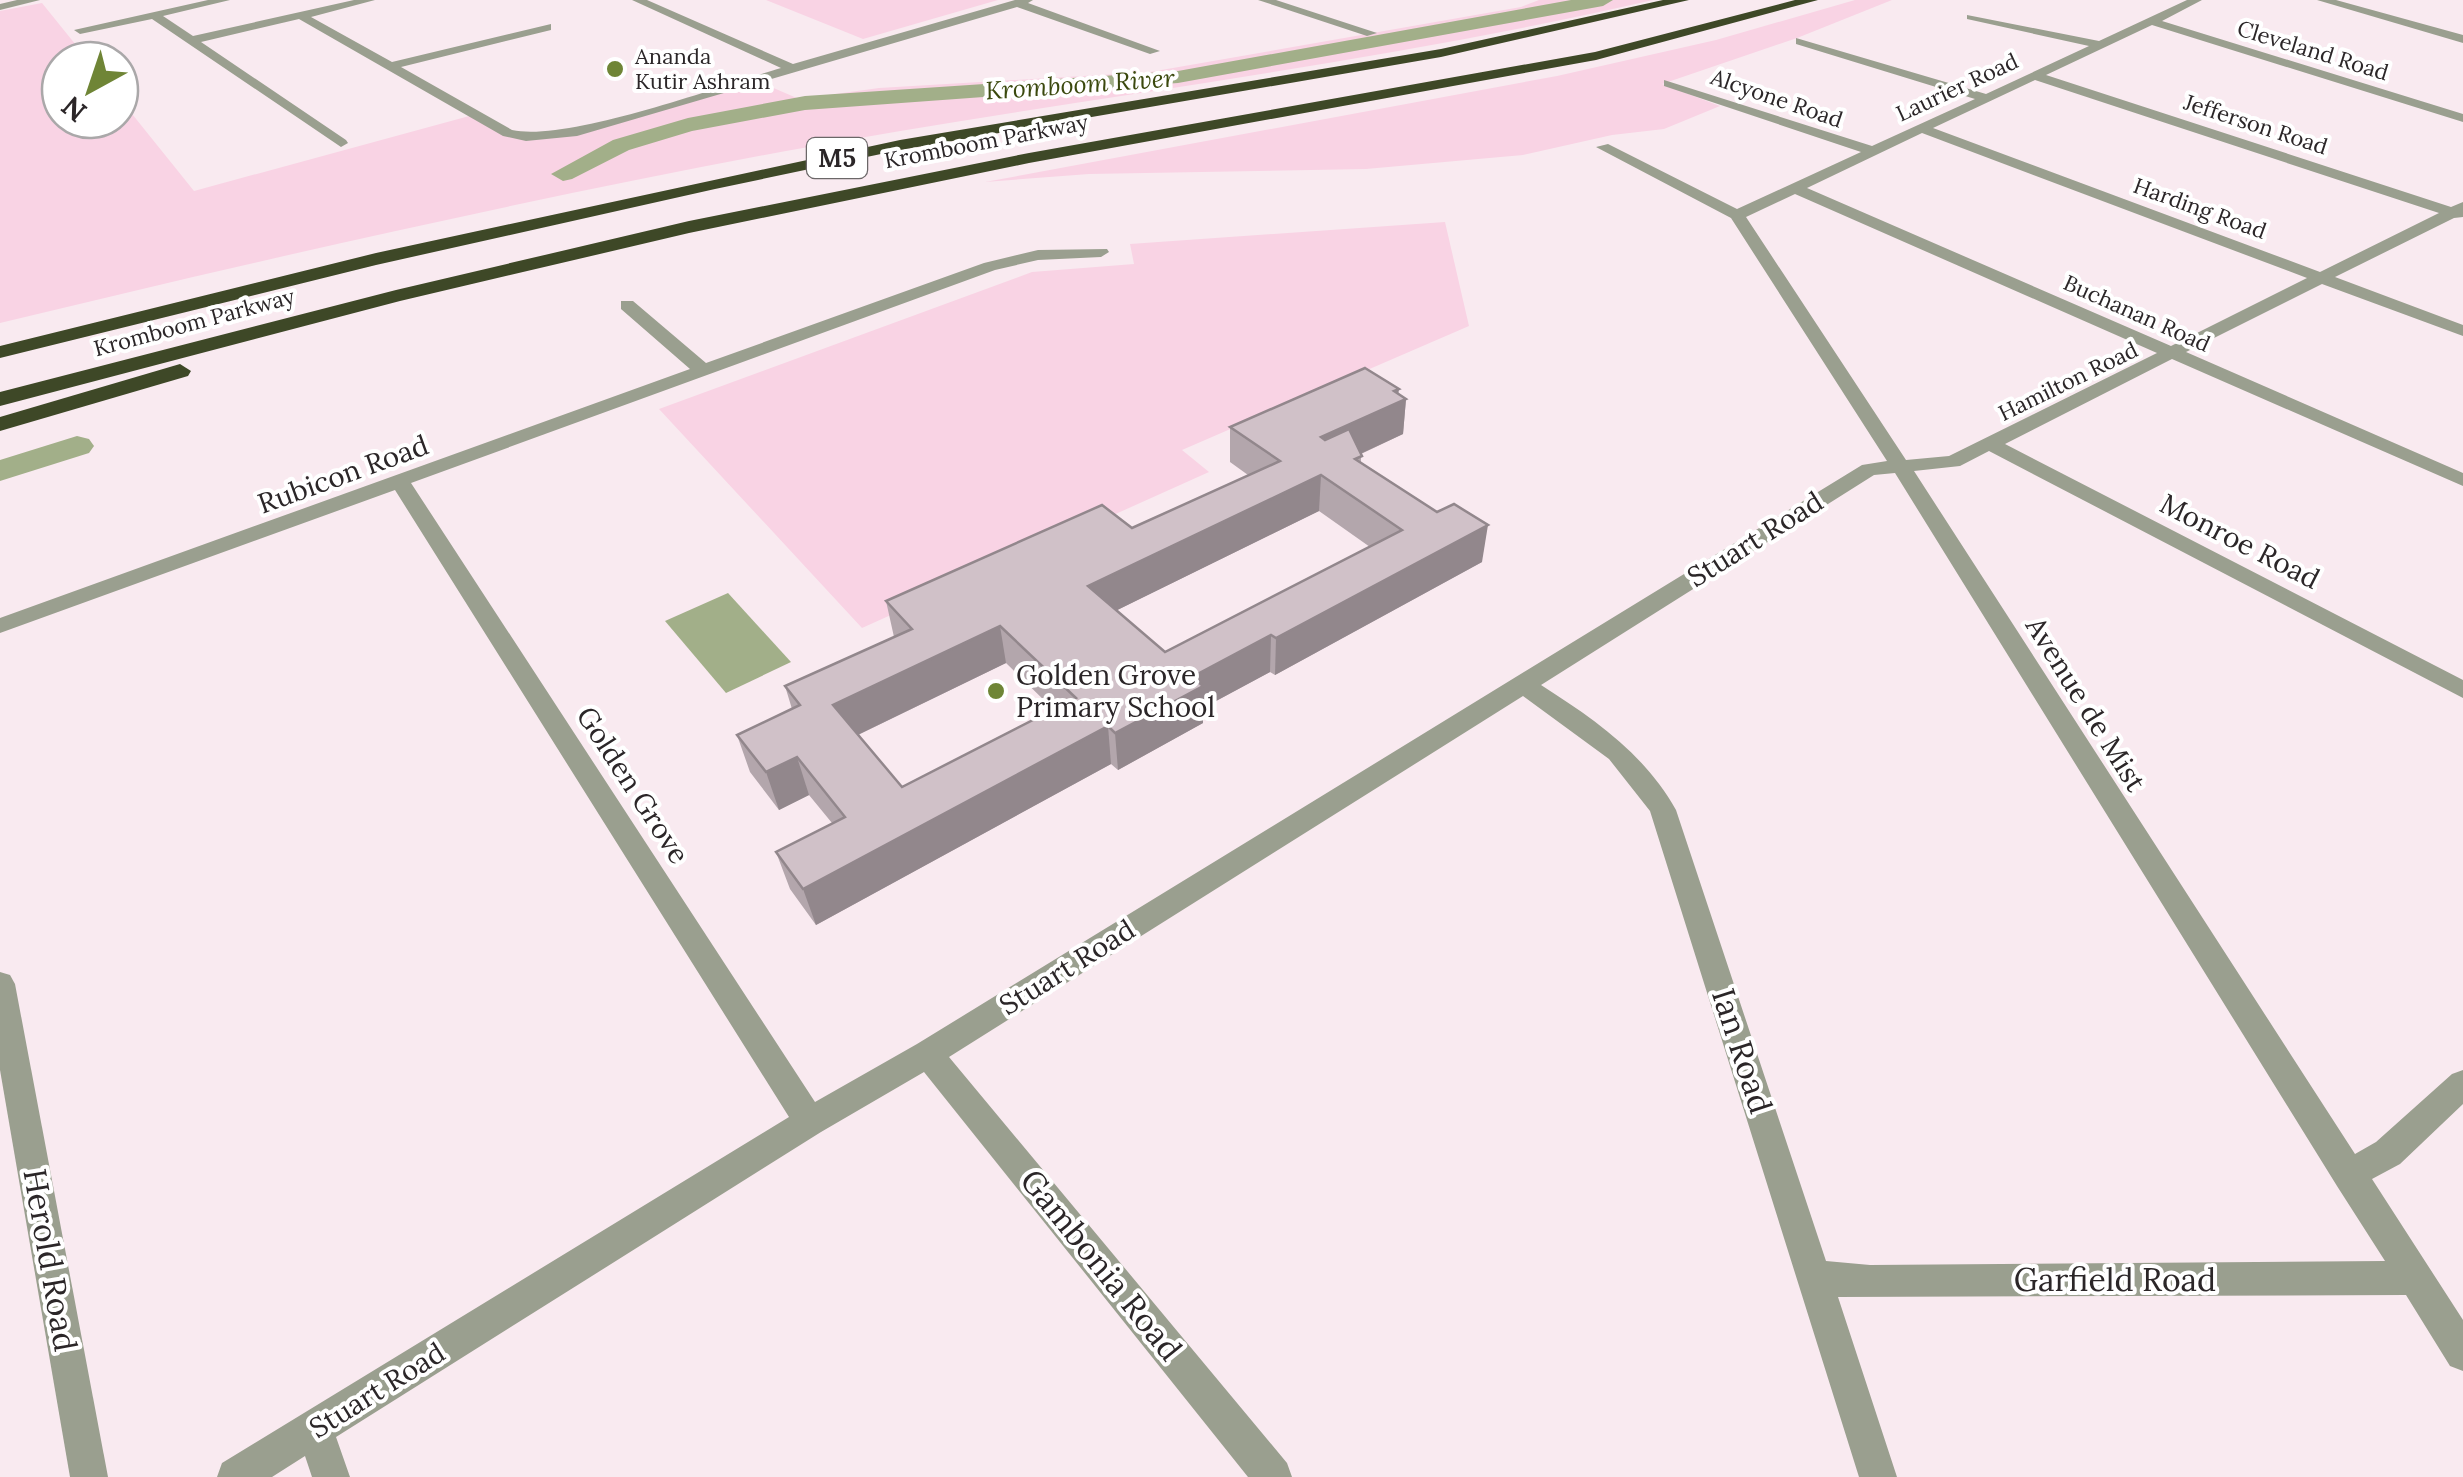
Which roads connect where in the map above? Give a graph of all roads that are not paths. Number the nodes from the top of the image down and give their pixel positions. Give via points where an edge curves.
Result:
1 (34, 0) edge
2 (224, 0) edge
3 (370, 0) edge
4 (638, 0) edge
5 (1264, 0) edge
6 (1682, 0) edge
7 (1810, 0) edge
8 (2196, 0) edge
9 (2323, 0) edge
10 (1022, 2) edge
11 (0, 7) edge
12 (154, 15) junction
13 (300, 16) junction
14 (1971, 16) dead end
15 (2151, 21) junction
16 (548, 27) dead end
17 (80, 30) dead end
18 (1371, 33) dead end
19 (2463, 39) edge
20 (192, 40) junction
21 (1800, 41) dead end
22 (2102, 44) junction
23 (1154, 51) dead end
24 (386, 67) junction
25 (794, 68) junction
26 (2035, 76) junction
27 (1669, 83) dead end
28 (1986, 98) junction
29 (2463, 118) edge
30 (1920, 128) junction
31 (341, 143) dead end
32 (900, 145) junction
33 (1603, 147) dead end
34 (1872, 151) junction
35 (1792, 187) junction
36 (2460, 211) edge
37 (1737, 215) junction
38 (1101, 252) dead end
39 (541, 261) junction
40 (2324, 278) junction
41 (626, 305) dead end
42 (2463, 331) edge
43 (0, 332) edge
44 (0, 352) edge
45 (2174, 354) junction
46 (704, 371) junction
47 (0, 399) edge
48 (0, 424) edge
49 (1990, 444) junction
50 (1900, 466) junction
51 (2463, 480) edge
52 (401, 483) junction
53 (0, 626) edge
54 (1521, 684) junction
55 (2463, 690) edge
56 (1, 992) edge
57 (928, 1054) junction
58 (2463, 1084) edge
59 (810, 1122) junction
60 (2349, 1175) junction
61 (1816, 1278) junction
62 (2414, 1278) junction
63 (2463, 1353) edge
64 (314, 1429) junction
65 (89, 1477) edge
66 (236, 1477) edge
67 (331, 1477) edge
68 (1273, 1477) edge
69 (1878, 1477) edge

1 - 11 street
2 - 12 street
3 - 13 street
4 - 25 street
5 - 18 street
6 - 32 highway, Kromboom Parkway / M5 via 1441,52
7 - 39 highway, Kromboom Parkway / M5 via 1596,56 1011,161
8 - 15 street, Laurier Road
9 - 19 street
10 - 23 street
10 - 25 street
12 - 17 street
12 - 20 street
13 - 20 street
13 - 24 street
14 - 22 street
15 - 22 street, Laurier Road
15 - 29 street, Cleveland Road
16 - 24 street
20 - 31 street
21 - 28 street
22 - 26 street, Laurier Road
24 - 25 street via 508,133 548,136
26 - 28 street, Laurier Road
26 - 36 street, Jefferson Road
27 - 34 street, Alcyone Road
28 - 30 street, Laurier Road
30 - 34 street, Laurier Road
30 - 40 street, Harding Road
32 - 43 highway via 831,151 570,201
32 - 44 highway, Kromboom Parkway / M5 via 486,234
33 - 37 street
34 - 35 street, Laurier Road
35 - 37 street, Laurier Road
35 - 45 street, Buchanan Road
36 - 40 street, Hamilton Road
37 - 50 street, Avenue de Mist
38 - 46 street, Rubicon Road via 1014,258
39 - 47 highway, Kromboom Parkway / M5
39 - 48 highway
40 - 42 street, Harding Road
40 - 45 street, Hamilton Road
41 - 46 street
45 - 49 street, Hamilton Road
45 - 51 street, Buchanan Road
46 - 52 street, Rubicon Road
49 - 50 street, Hamilton Road via 1953,462
49 - 55 street, Monroe Road
50 - 54 street, Stuart Road via 1869,469
50 - 60 street, Avenue de Mist
52 - 53 street, Rubicon Road
52 - 59 street, Golden Grove
54 - 57 street, Stuart Road
54 - 61 street, Ian Road via 1620,751 1663,810
56 - 65 street, Herold Road
57 - 59 street, Stuart Road
57 - 68 street, Gambonia Road
58 - 60 street via 2388,1153
59 - 64 street, Stuart Road
60 - 62 street, Avenue de Mist
61 - 62 street, Garfield Road
61 - 69 street, Ian Road
62 - 63 street, Avenue de Mist
64 - 66 street, Stuart Road
64 - 67 street

